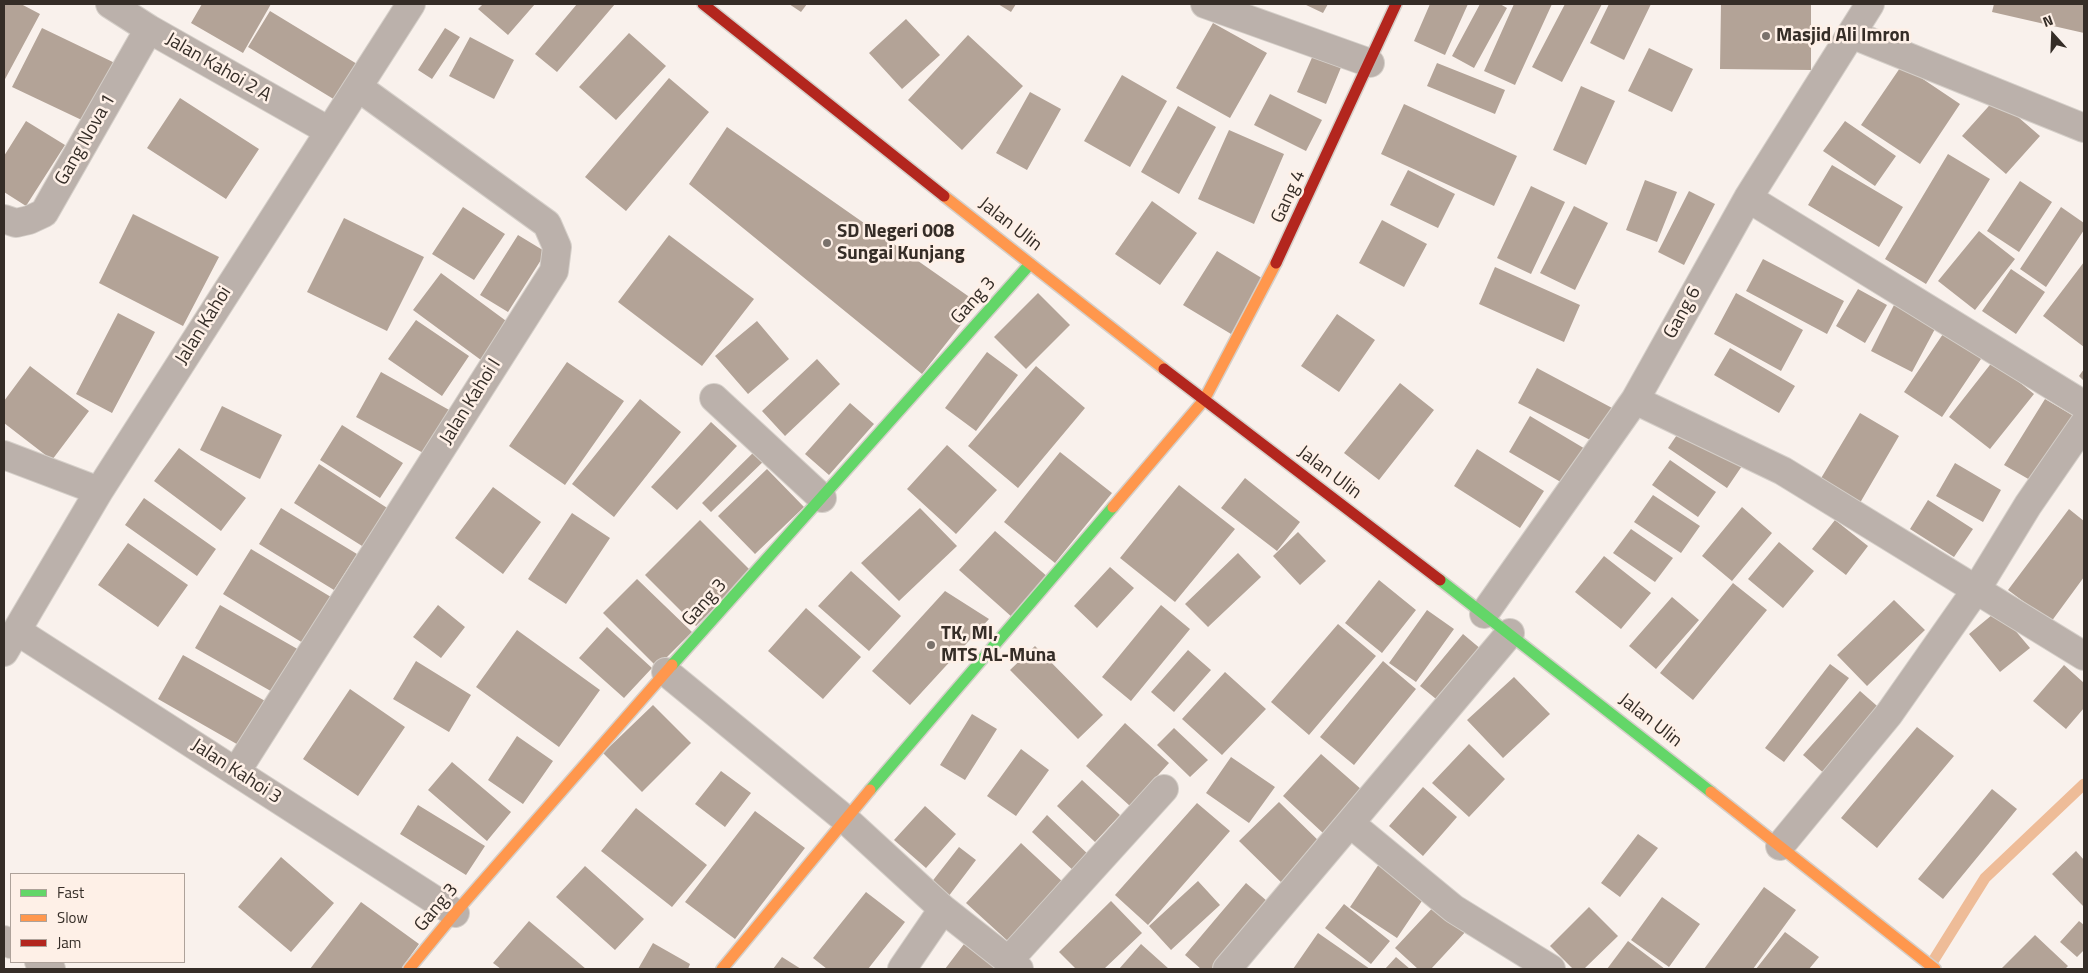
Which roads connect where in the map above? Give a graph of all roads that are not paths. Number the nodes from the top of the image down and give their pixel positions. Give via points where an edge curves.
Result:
1 (110, 4) edge
2 (411, 4) edge
3 (703, 4) edge
4 (1205, 4) edge
5 (1396, 4) edge
6 (1870, 4) edge
7 (149, 29) junction
8 (1851, 34) junction
9 (1370, 63) junction
10 (358, 87) junction
11 (2084, 128) edge
12 (328, 131) junction
13 (1748, 198) junction
14 (4, 219) edge
15 (1030, 264) junction
16 (714, 398) dead end
17 (1204, 400) junction
18 (1635, 400) junction
19 (2084, 405) edge
20 (2084, 424) edge
21 (4, 455) edge
22 (99, 491) junction
23 (822, 498) junction
24 (1976, 590) junction
25 (1484, 614) junction
26 (1510, 633) junction
27 (10, 641) edge
28 (2084, 656) edge
29 (666, 672) junction
30 (236, 772) junction
31 (1164, 789) dead end
32 (845, 819) junction
33 (1351, 824) junction
34 (1780, 846) junction
35 (943, 908) junction
36 (455, 913) junction
37 (1013, 965) edge
38 (410, 969) edge
39 (722, 969) edge
40 (902, 969) edge
41 (1227, 969) edge
42 (1552, 969) edge
43 (1935, 969) edge

1 - 7 street, Jalan Kahoi 2 A
2 - 10 street, Jalan Kahoi
3 - 15 street, Jalan Ulin
4 - 9 street
5 - 9 street, Gang 4
6 - 8 street, Gang 6
7 - 12 street, Jalan Kahoi 2 A
7 - 14 street, Gang Nova 1 via 44,213 16,223
8 - 11 street
8 - 13 street, Gang 6
9 - 17 street, Gang 4 via 1285,246
10 - 12 street, Jalan Kahoi
10 - 30 street, Jalan Kahoi I via 547,224 557,247 554,271
12 - 22 street, Jalan Kahoi
13 - 18 street, Gang 6
13 - 19 street
15 - 17 street, Jalan Ulin
15 - 23 street, Gang 3
16 - 23 street
17 - 25 street, Jalan Ulin
17 - 32 street, Gang 4
18 - 24 street via 1783,471
18 - 25 street, Gang 6
20 - 24 street via 2028,505
21 - 22 street
22 - 27 street, Jalan Kahoi
23 - 29 street, Gang 3
24 - 28 street
24 - 34 street via 1889,714
25 - 26 street, Jalan Ulin
26 - 33 street
26 - 34 street, Jalan Ulin
27 - 30 street, Jalan Kahoi 3
29 - 32 street
29 - 36 street, Gang 3
30 - 36 street, Jalan Kahoi 3
31 - 37 street
32 - 35 street
32 - 39 street, Gang 4
33 - 41 street
33 - 42 street via 1454,909
34 - 43 street, Jalan Ulin
35 - 37 street
35 - 40 street
36 - 38 street, Gang 3

